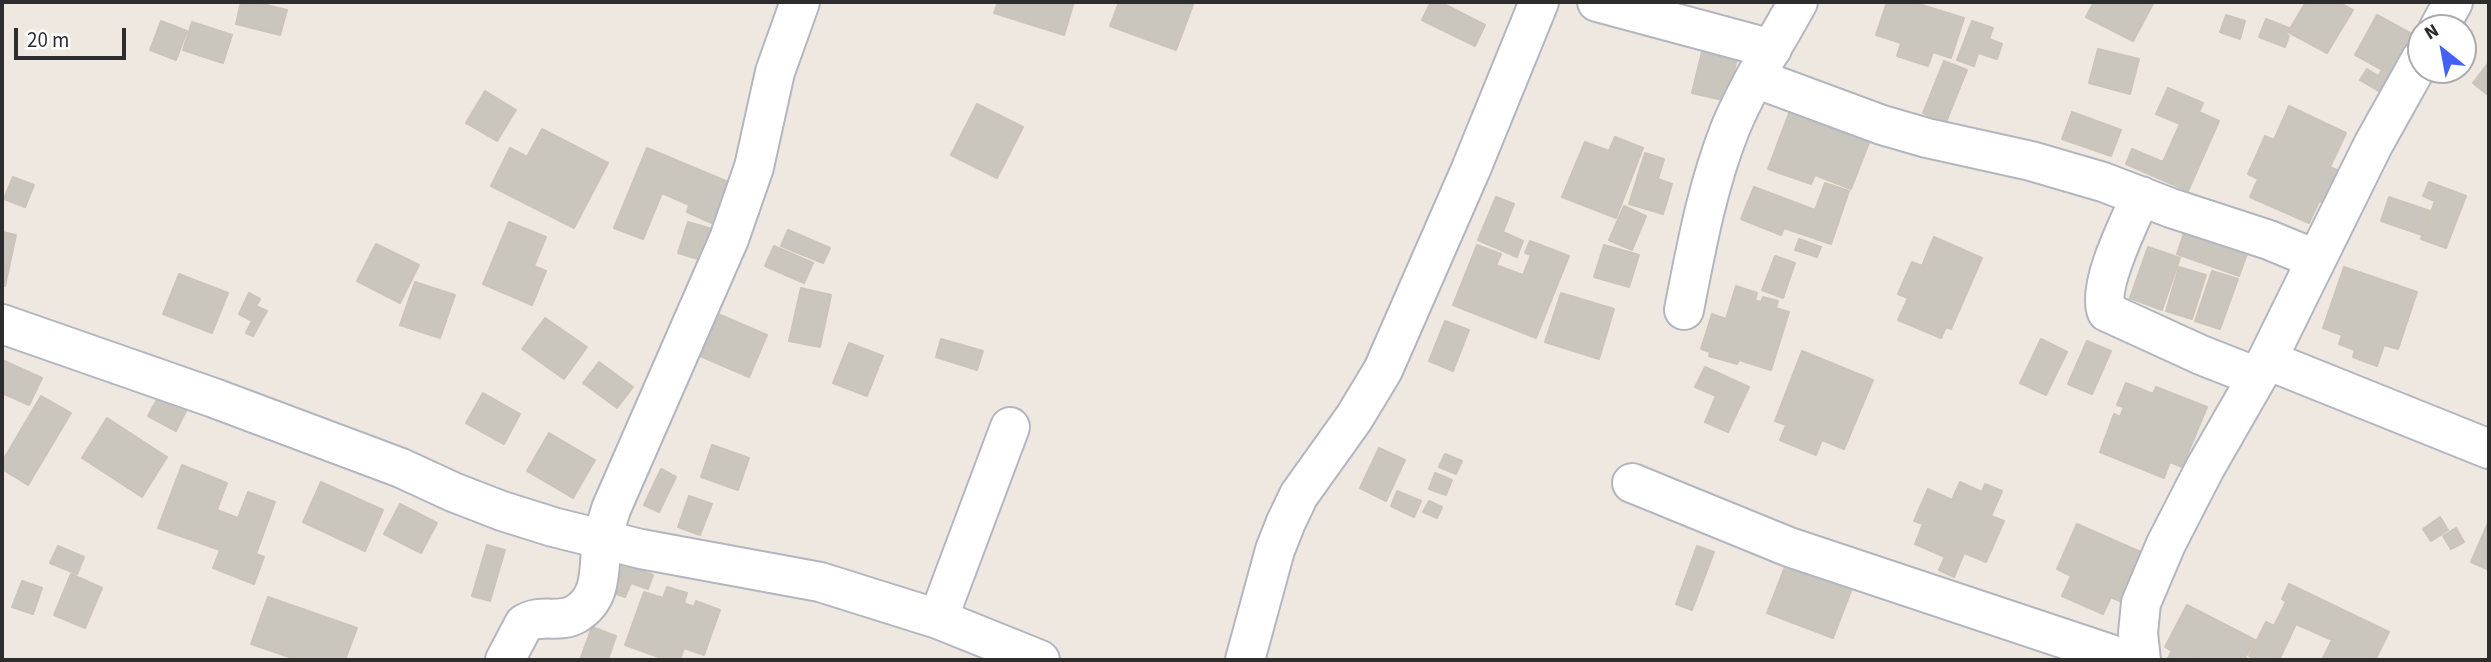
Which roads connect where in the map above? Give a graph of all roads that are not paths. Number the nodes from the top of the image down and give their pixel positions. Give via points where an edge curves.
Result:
1 (800, 2) edge
2 (1539, 2) edge
3 (1597, 2) edge
4 (1798, 2) edge
5 (1764, 64) junction
6 (2407, 84) edge
7 (2141, 196) junction
8 (2315, 259) junction
9 (1684, 310) dead end
10 (2, 324) edge
11 (2262, 369) junction
12 (1010, 426) dead end
13 (2489, 449) edge
14 (1632, 483) dead end
15 (602, 540) junction
16 (938, 619) junction
17 (505, 660) edge
18 (1041, 660) edge
19 (1245, 660) edge
20 (2128, 660) edge
21 (2141, 660) edge

1 - 15 street via 775,72 754,167 729,239 622,481
2 - 19 street via 1383,370 1286,522
3 - 5 street
4 - 5 street
5 - 7 street via 1882,125 2069,171
5 - 9 street via 1730,129 1706,204
6 - 8 street
7 - 8 street
7 - 11 street via 2105,291 2107,312 2201,355
8 - 11 street
10 - 15 street via 214,398 502,511
11 - 13 street
11 - 21 street via 2205,468 2141,603 2137,633
12 - 16 street
14 - 20 street via 1789,547
15 - 16 street via 809,579
15 - 17 street via 599,583 591,600 576,614 559,620 541,617 524,624
16 - 18 street

